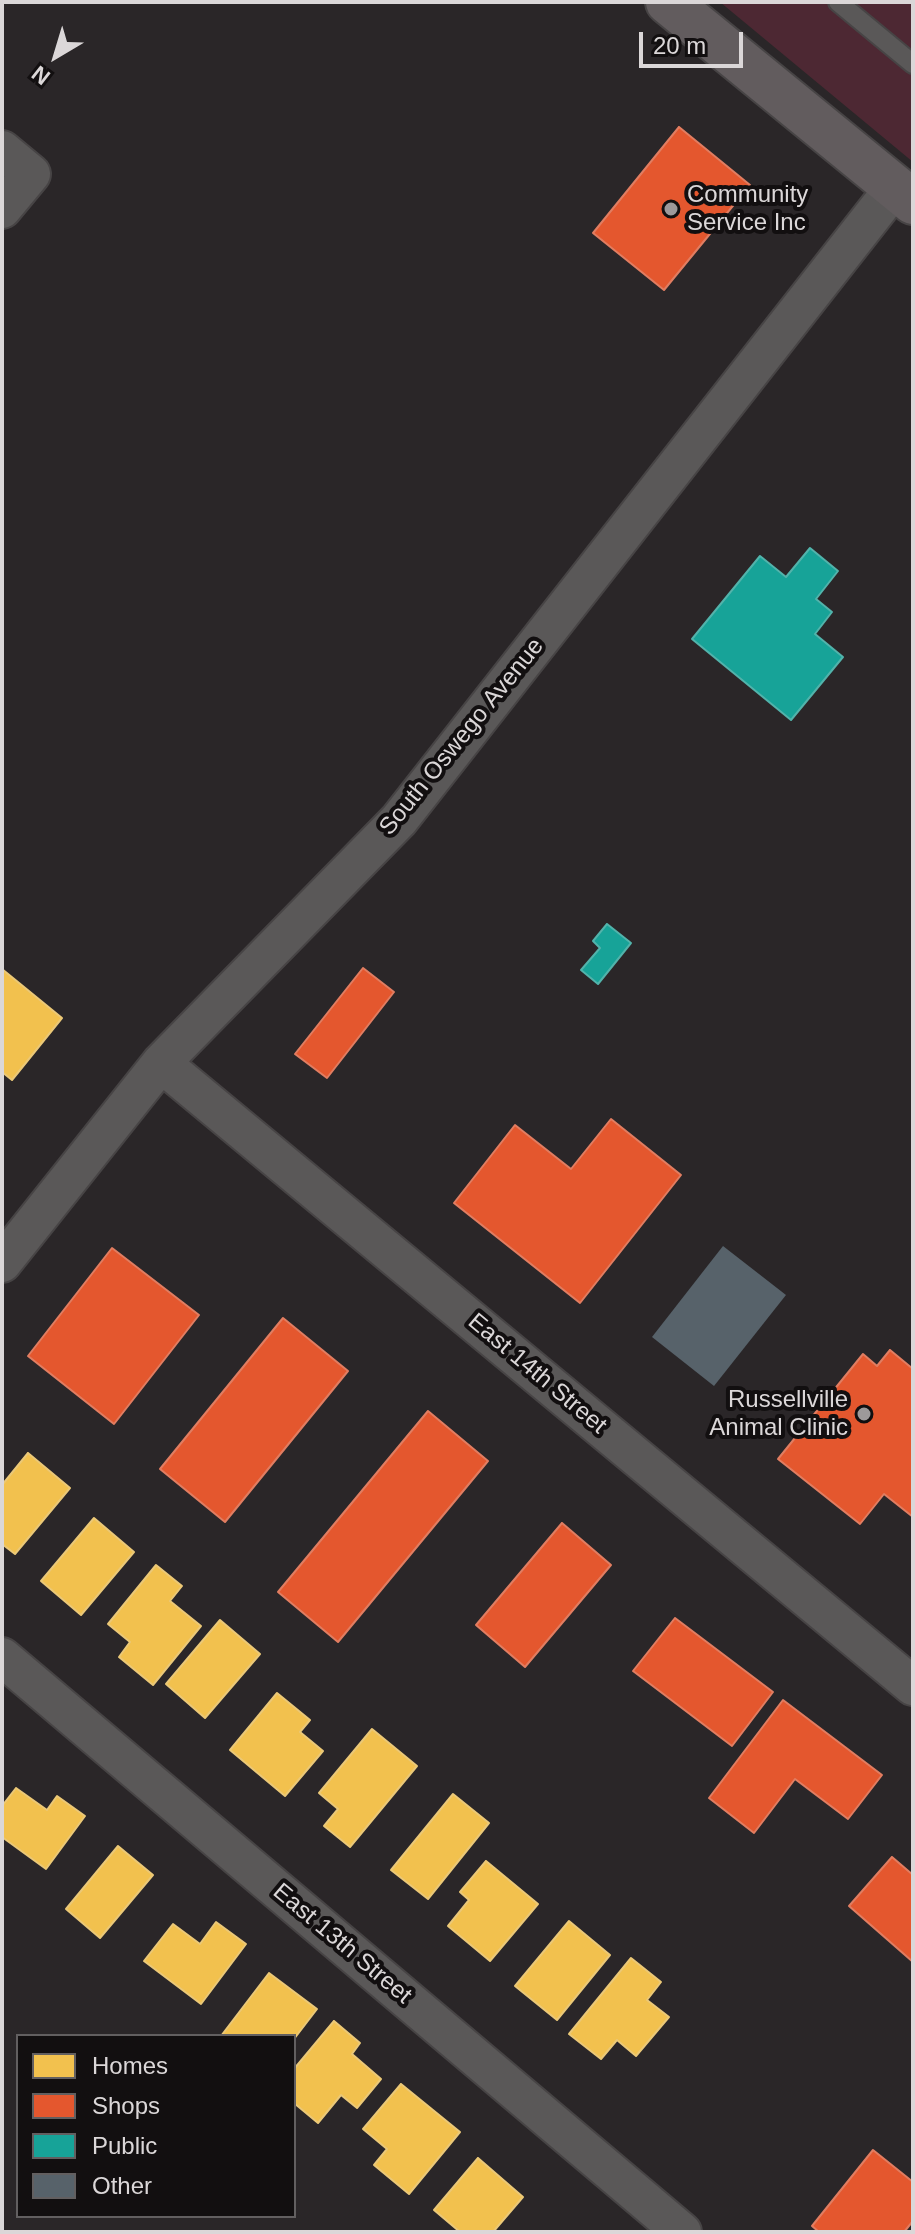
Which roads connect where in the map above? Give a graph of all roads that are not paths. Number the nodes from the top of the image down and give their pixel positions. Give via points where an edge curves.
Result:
1 (668, 2) edge
2 (838, 2) edge
3 (913, 64) edge
4 (2, 150) edge
5 (904, 195) edge
6 (2, 209) edge
7 (161, 1063) junction
8 (2, 1263) edge
9 (2, 1657) edge
10 (913, 1686) edge
11 (682, 2232) edge

1 - 5 street
2 - 3 lane
4 - 6 street via 31,174
5 - 7 street, South Oswego Avenue via 399,820
7 - 8 street, South Oswego Avenue
7 - 10 street, East 14th Street
9 - 11 street, East 13th Street

